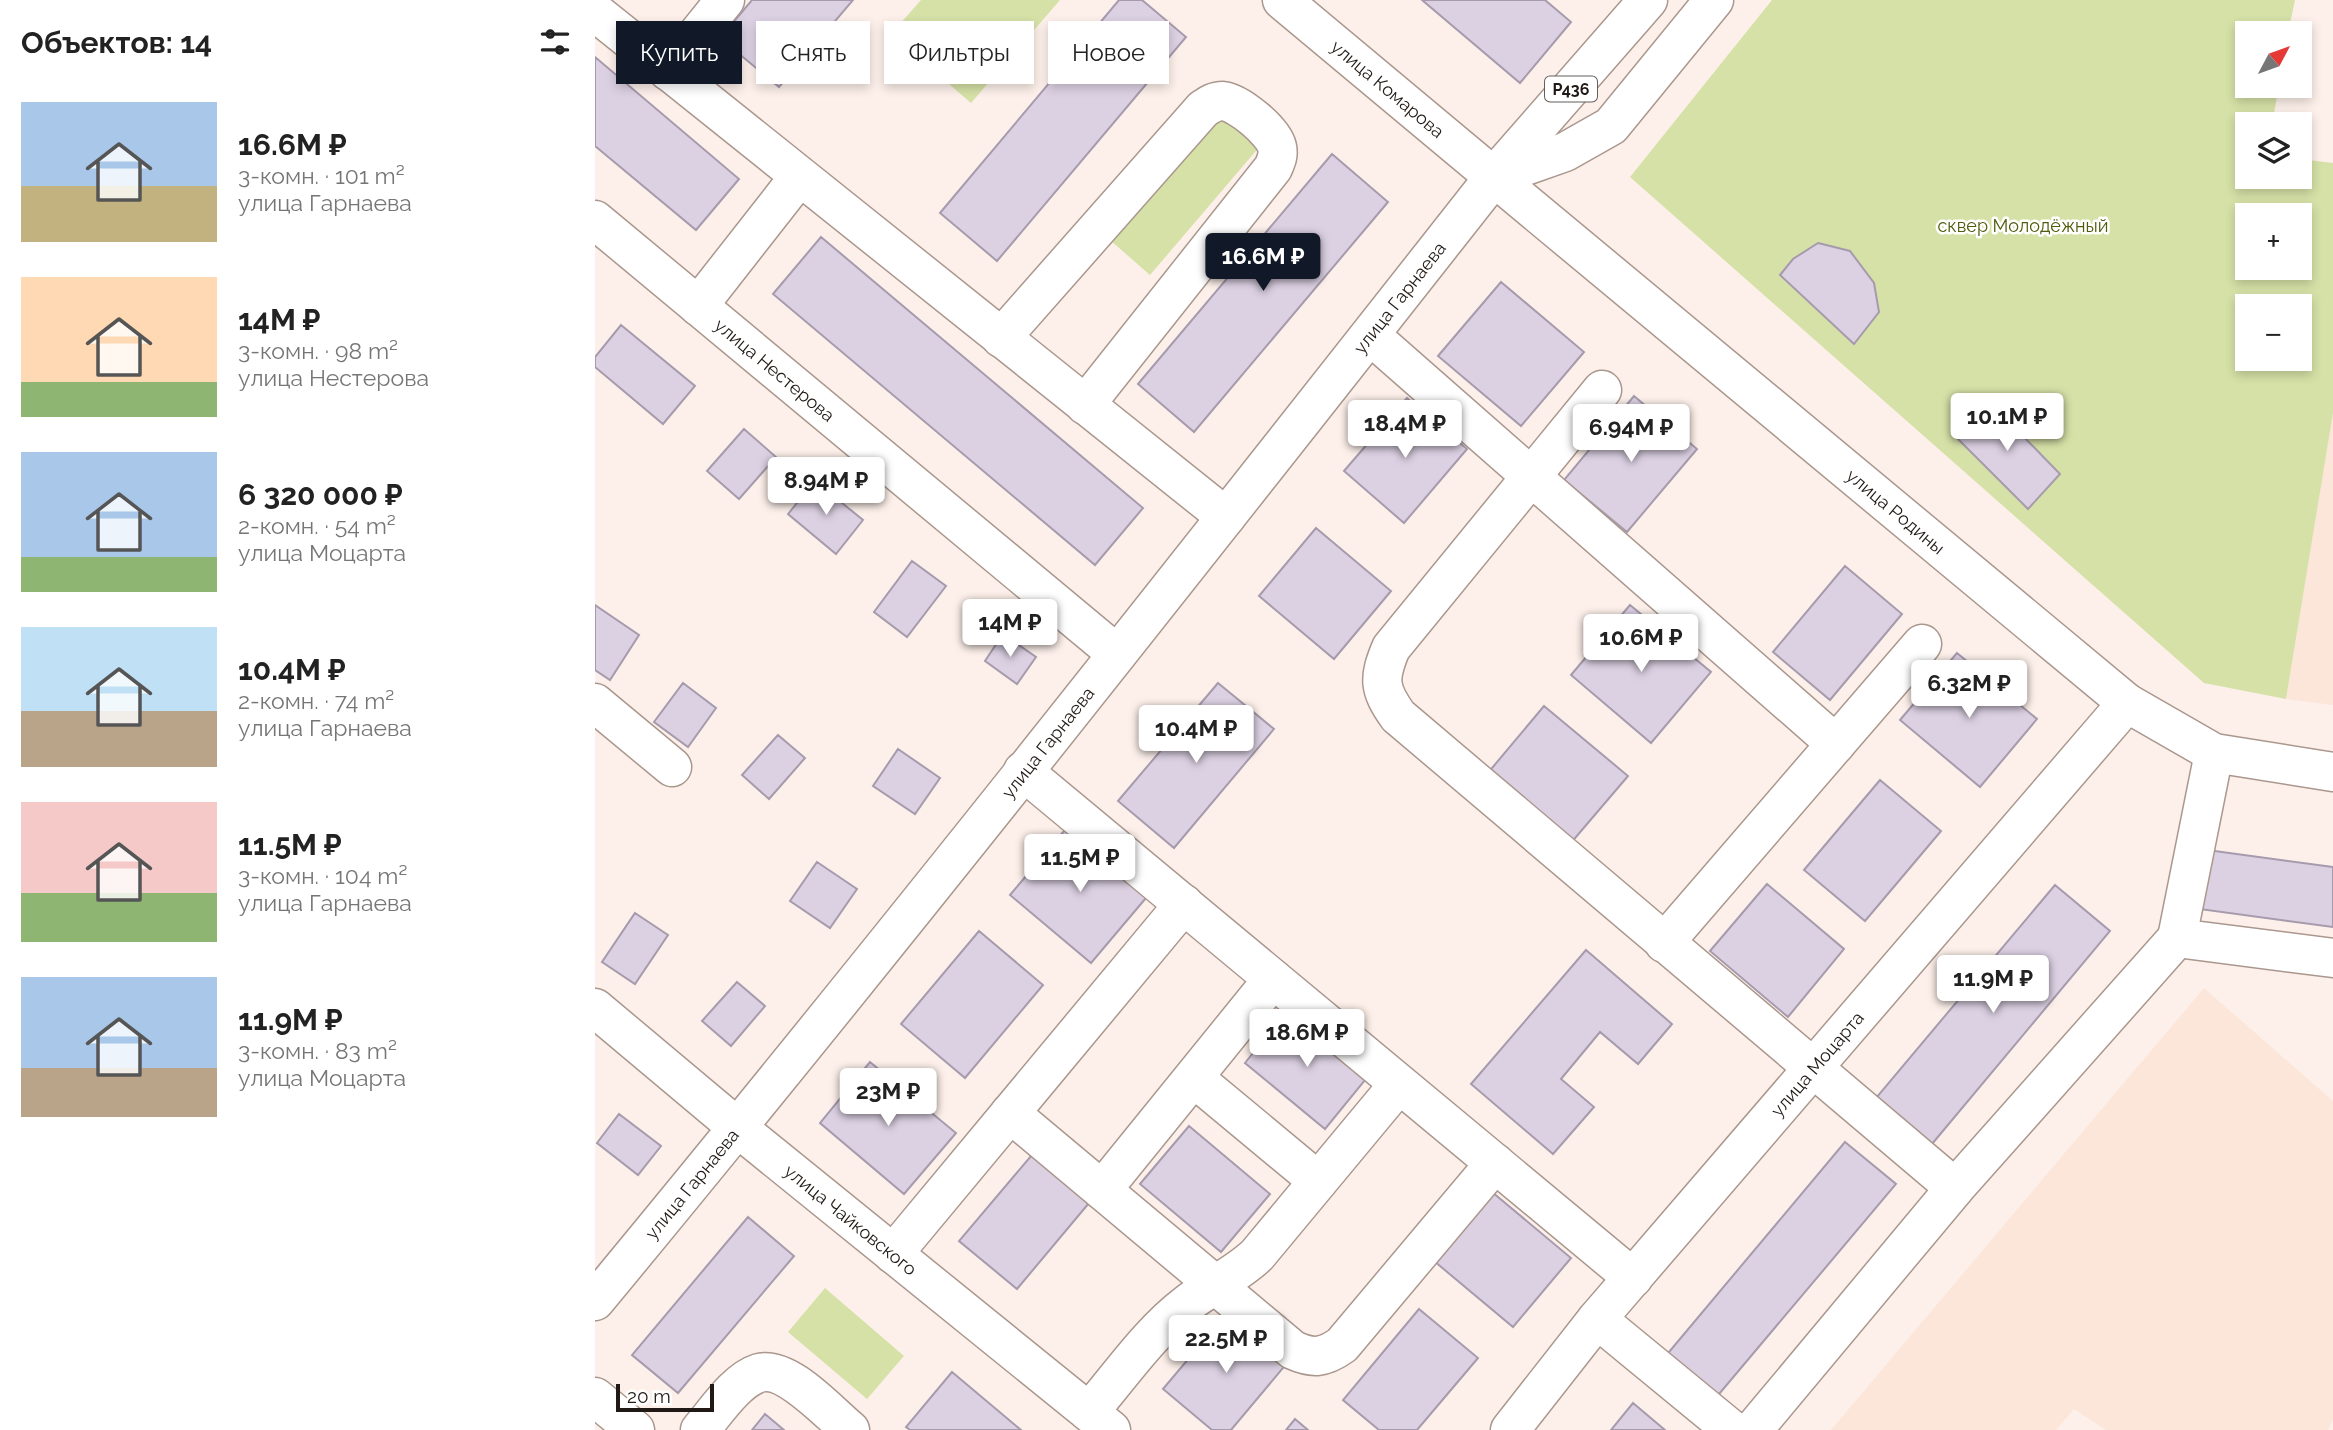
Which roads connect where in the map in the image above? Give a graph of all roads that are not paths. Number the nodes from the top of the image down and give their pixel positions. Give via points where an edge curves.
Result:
1 (725, 0) edge
2 (1282, 0) edge
3 (1648, 0) edge
4 (1714, 0) edge
5 (708, 21) edge
6 (684, 84) edge
7 (799, 177) junction
8 (1494, 177) junction
9 (595, 220) edge
10 (698, 306) junction
11 (1370, 335) junction
12 (1001, 338) junction
13 (1602, 390) dead end
14 (1085, 405) junction
15 (1531, 477) junction
16 (1226, 517) junction
17 (1921, 644) dead end
18 (1118, 654) junction
19 (2127, 703) junction
20 (596, 706) edge
21 (1836, 744) junction
22 (2214, 753) junction
23 (672, 767) dead end
24 (1023, 771) junction
25 (2333, 772) edge
26 (1184, 904) junction
27 (2177, 938) junction
28 (1664, 943) junction
29 (2333, 958) edge
30 (1273, 979) junction
31 (595, 1008) edge
32 (1814, 1068) junction
33 (1193, 1077) junction
34 (1399, 1084) junction
35 (1010, 1113) junction
36 (738, 1128) junction
37 (1495, 1163) junction
38 (1318, 1181) junction
39 (1955, 1188) junction
40 (1102, 1190) junction
41 (893, 1254) junction
42 (1633, 1278) junction
43 (1217, 1285) junction
44 (595, 1301) edge
45 (1597, 1320) junction
46 (595, 1397) edge
47 (1100, 1421) edge
48 (635, 1430) edge
49 (699, 1430) edge
50 (850, 1430) edge
51 (1510, 1430) edge
52 (1732, 1430) edge
53 (1753, 1430) edge

1 - 5 street
2 - 8 street, улица Комарова
3 - 8 street, улица Гарнаева / P436
4 - 8 street via 1611,126 1565,152
6 - 7 street
7 - 10 street
7 - 12 street
8 - 11 street, улица Гарнаева
8 - 19 street, улица Родины
9 - 10 street, улица Нестерова
10 - 18 street, улица Нестерова
11 - 15 street
11 - 16 street, улица Гарнаева
12 - 14 street
12 - 14 street via 1203,109 1225,101 1237,107 1276,144 1278,157 1273,168
13 - 15 street
14 - 16 street
15 - 21 street
15 - 28 street via 1391,648 1381,671 1384,696 1398,716
16 - 18 street, улица Гарнаева
17 - 21 street
18 - 24 street, улица Гарнаева
19 - 22 street, улица Родины
19 - 32 street, улица Моцарта
20 - 23 street
21 - 28 street
22 - 25 street, улица Родины
22 - 27 street
24 - 26 street
24 - 36 street, улица Гарнаева
26 - 30 street
26 - 35 street
27 - 29 street
27 - 39 street
28 - 32 street
30 - 33 street
30 - 34 street
31 - 36 street, улица Чайковского
32 - 39 street
32 - 42 street, улица Моцарта
33 - 38 street
33 - 40 street
34 - 37 street
34 - 38 street
35 - 40 street
35 - 41 street
36 - 41 street, улица Чайковского
36 - 44 street, улица Гарнаева
37 - 42 street
37 - 43 street via 1342,1345 1328,1355 1309,1357 1293,1350
38 - 43 street via 1257,1255
39 - 53 street
40 - 43 street
41 - 47 street, улица Чайковского
42 - 45 street, улица Моцарта
43 - 47 street via 1163,1324
45 - 51 street, улица Моцарта
45 - 52 street
46 - 48 street
49 - 50 street via 743,1383 758,1373 776,1372

